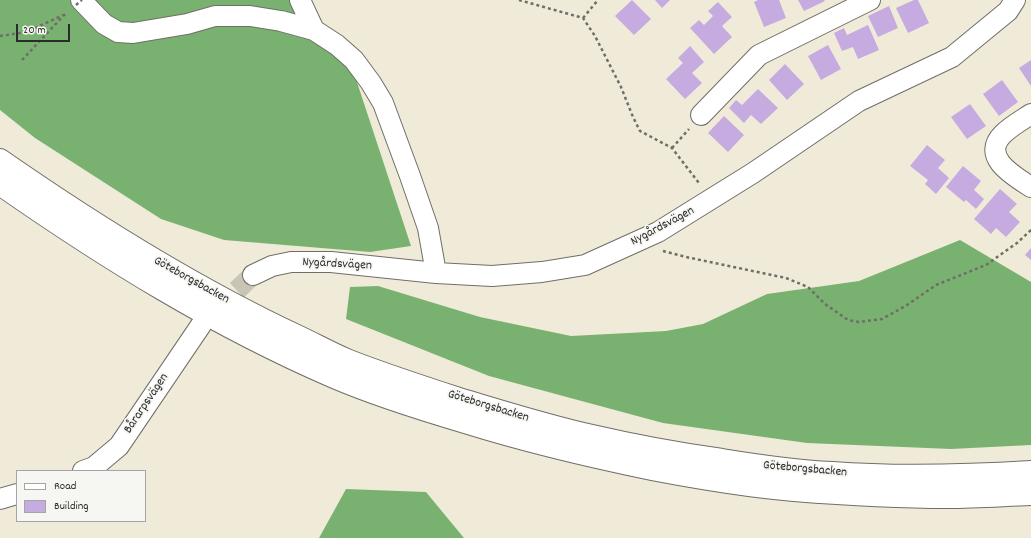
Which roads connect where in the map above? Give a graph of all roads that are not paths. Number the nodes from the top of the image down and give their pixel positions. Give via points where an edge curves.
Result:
1 (300, 0) edge
2 (870, 0) edge
3 (1015, 0) edge
4 (80, 2) edge
5 (314, 30) junction
6 (1031, 114) edge
7 (701, 115) road end
8 (0, 160) edge
9 (0, 184) edge
10 (1031, 187) edge
11 (436, 273) junction
12 (253, 275) tunnel mouth
13 (201, 325) tunnel mouth
14 (86, 470) edge
15 (1031, 472) edge
16 (16, 494) edge
17 (1031, 494) edge
18 (0, 499) edge

1 - 5 street
2 - 7 street via 759,55
3 - 11 street, Nygårdsvägen via 1008,11 952,57 860,101 753,173 658,232 585,265 492,276
4 - 5 street via 104,24 118,32 133,33 187,24 215,16 250,16
5 - 11 street via 354,60 383,103 428,228
6 - 10 street via 1003,134 995,153 1002,166
8 - 15 highway, Göteborgsbacken via 123,242 198,286 273,325 349,360 506,414 590,436 679,454 765,467 899,476
9 - 17 highway, Göteborgsbacken via 110,258 182,301 257,341 336,378 501,433 584,455 710,480 792,490 942,497
11 - 12 street, Nygårdsvägen via 331,262 291,262 272,266
13 - 14 street, Bårarpsvägen via 119,446 94,467
16 - 18 street

